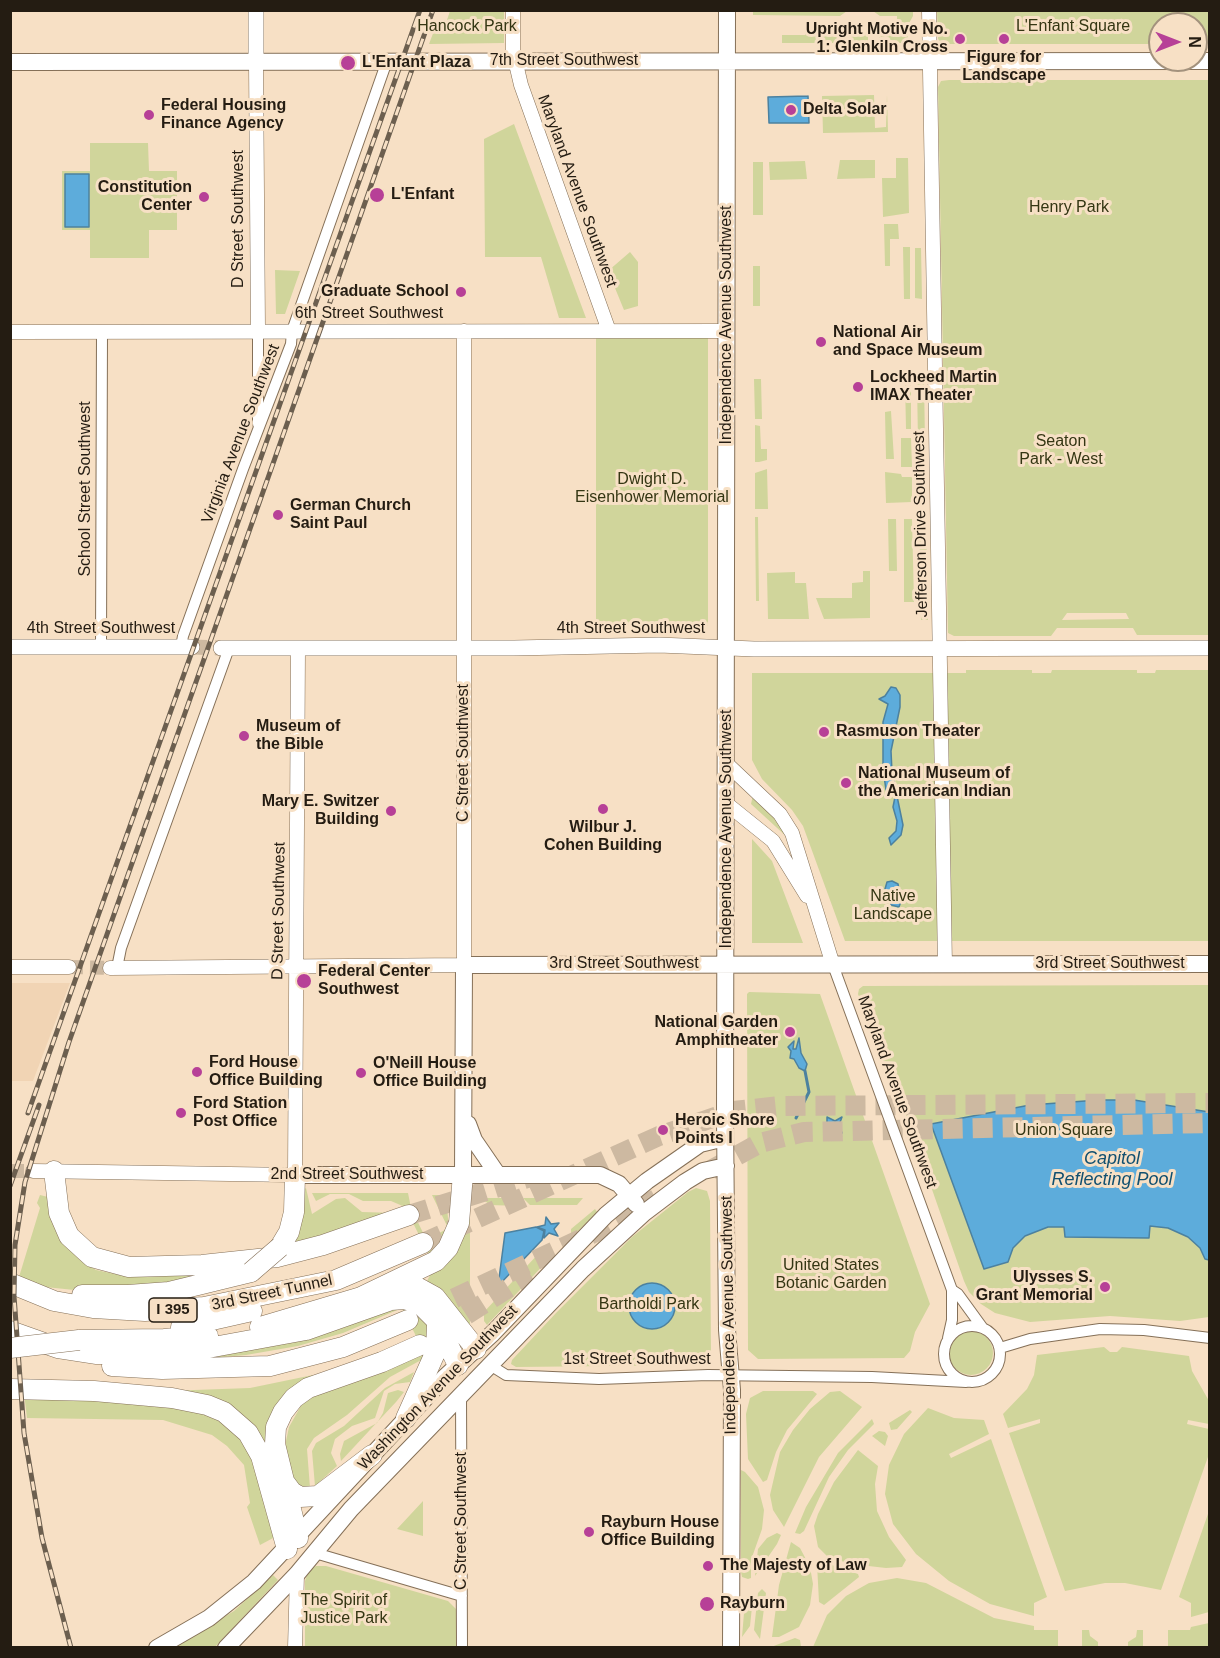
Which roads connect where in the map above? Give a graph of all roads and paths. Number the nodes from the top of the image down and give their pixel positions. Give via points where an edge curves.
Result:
1 (256, 10) edge
2 (513, 10) edge
3 (728, 10) edge
4 (929, 10) edge
5 (728, 60) junction
6 (515, 61) junction
7 (930, 61) junction
8 (1209, 61) edge
9 (10, 62) edge
10 (256, 62) junction
11 (387, 62) junction
12 (258, 330) junction
13 (102, 331) junction
14 (292, 331) junction
15 (464, 331) junction
16 (609, 331) junction
17 (727, 331) junction
18 (10, 332) edge
19 (258, 428) junction
20 (10, 647) edge
21 (101, 647) junction
22 (187, 647) joint
23 (727, 647) junction
24 (225, 648) joint
25 (298, 648) junction
26 (463, 648) junction
27 (940, 648) junction
28 (1209, 648) edge
29 (727, 764) junction
30 (727, 804) junction
31 (813, 906) junction
32 (1209, 963) edge
33 (464, 965) junction
34 (726, 965) junction
35 (833, 965) junction
36 (945, 965) junction
37 (296, 966) junction
38 (10, 967) edge
39 (69, 967) tunnel mouth
40 (114, 968) joint
41 (464, 1115) junction
42 (725, 1138) junction
43 (726, 1166) junction
44 (33, 1171) tunnel mouth
45 (54, 1171) junction
46 (295, 1174) junction
47 (464, 1174) junction
48 (498, 1175) junction
49 (629, 1196) junction
50 (644, 1213) junction
51 (409, 1215) tunnel mouth
52 (423, 1244) tunnel mouth
53 (336, 1280) junction
54 (388, 1285) junction
55 (16, 1286) edge
56 (952, 1290) junction
57 (408, 1320) tunnel mouth
58 (436, 1320) junction
59 (982, 1328) junction
60 (10, 1331) edge
61 (948, 1338) junction
62 (1209, 1338) edge
63 (79, 1340) junction
64 (10, 1341) edge
65 (420, 1345) dead end
66 (10, 1348) edge
67 (1000, 1348) junction
68 (476, 1349) junction
69 (458, 1365) junction
70 (490, 1365) junction
71 (270, 1366) junction
72 (730, 1376) junction
73 (10, 1377) edge
74 (966, 1382) junction
75 (10, 1389) edge
76 (461, 1395) junction
77 (406, 1418) junction
78 (372, 1455) junction
79 (283, 1480) junction
80 (292, 1544) junction
81 (315, 1553) junction
82 (297, 1574) junction
83 (462, 1596) junction
84 (157, 1647) edge
85 (226, 1647) edge
86 (296, 1647) edge
87 (462, 1647) edge
88 (731, 1647) edge

1 - 10 main road, D Street Southwest
2 - 6 street
3 - 5 main road, Independence Avenue Southwest
4 - 7 street, Jefferson Drive Southwest
5 - 6 main road, 7th Street Southwest
5 - 7 main road, 7th Street Southwest
5 - 17 main road, Independence Avenue Southwest
6 - 11 main road, 7th Street Southwest
6 - 16 street, Maryland Avenue Southwest
7 - 8 main road, 7th Street Southwest
7 - 27 street, Jefferson Drive Southwest
9 - 10 main road, 7th Street Southwest
10 - 11 main road, 7th Street Southwest
10 - 12 street, D Street Southwest
11 - 14 street, Virginia Avenue Southwest
12 - 13 street, 6th Street Southwest
12 - 14 street, 6th Street Southwest
12 - 19 street, D Street Southwest
13 - 18 street, 6th Street Southwest
13 - 21 street, School Street Southwest
14 - 15 street, 6th Street Southwest
14 - 19 street, Virginia Avenue Southwest via 291,344
15 - 16 street, 6th Street Southwest
15 - 26 street, C Street Southwest
16 - 17 street, 6th Street Southwest
17 - 23 main road, Independence Avenue Southwest
19 - 22 street, Virginia Avenue Southwest via 183,636
20 - 21 main road, 4th Street Southwest
21 - 22 main road, 4th Street Southwest
23 - 26 main road, 4th Street Southwest
23 - 27 main road, 4th Street Southwest
23 - 29 main road, Independence Avenue Southwest
24 - 25 main road, 4th Street Southwest
24 - 40 street
25 - 26 main road, 4th Street Southwest
25 - 37 street, D Street Southwest
26 - 33 street, C Street Southwest
27 - 28 main road, 4th Street Southwest
27 - 36 street, Jefferson Drive Southwest
29 - 30 main road, Independence Avenue Southwest
29 - 31 street, Maryland Avenue Southwest via 786,823 806,870
30 - 31 street, Maryland Avenue Southwest via 773,841
30 - 34 main road, Independence Avenue Southwest
31 - 35 street, Maryland Avenue Southwest
32 - 36 main road, 3rd Street Southwest
33 - 34 main road, 3rd Street Southwest
33 - 37 street, 3rd Street Southwest
33 - 41 main road, C Street Southwest
34 - 35 main road, 3rd Street Southwest
34 - 42 main road, Independence Avenue Southwest
35 - 36 main road, 3rd Street Southwest
35 - 56 street, Maryland Avenue Southwest
37 - 40 street, 3rd Street Southwest
37 - 46 street, D Street Southwest
38 - 39 street
41 - 47 main road, C Street Southwest
41 - 48 main road via 474,1140
42 - 43 main road, Independence Avenue Southwest
42 - 49 main road, Washington Avenue Southwest via 700,1144
43 - 50 main road, Washington Avenue Southwest via 713,1167 693,1177
43 - 72 main road, Independence Avenue Southwest
44 - 45 street, 2nd Street Southwest
45 - 46 street, 2nd Street Southwest
45 - 51 highway via 59,1213 69,1236 92,1257 129,1267 277,1257
46 - 47 main road, 2nd Street Southwest
46 - 55 highway, bridge via 289,1232 280,1247 251,1272 150,1294 105,1296
47 - 48 main road, 2nd Street Southwest
47 - 54 highway via 461,1213 448,1248 432,1264
48 - 49 main road, 2nd Street Southwest via 600,1175 612,1178
49 - 50 main road, 2nd Street Southwest
49 - 68 main road, Washington Avenue Southwest
50 - 70 main road, Washington Avenue Southwest
52 - 53 highway, 3rd Street Tunnel / I 395
53 - 55 highway, 3rd Street Tunnel / I 395 via 241,1301 169,1311 72,1305
53 - 63 highway via 283,1303 210,1322
54 - 63 highway via 315,1312 233,1332 164,1340
54 - 68 highway via 415,1286 435,1297
56 - 59 street, Maryland Avenue Southwest
56 - 61 street, Maryland Avenue Southwest
57 - 71 highway via 343,1347
58 - 60 highway via 419,1303 398,1299 277,1337 197,1350 132,1355 80,1352
58 - 69 highway
58 - 77 highway via 436,1351
59 - 61 street via 963,1327
59 - 67 street via 995,1337
61 - 74 street via 943,1352 945,1364 951,1374
62 - 67 street via 1110,1329 1030,1339
63 - 66 highway, bridge
64 - 71 highway via 65,1359 122,1367
65 - 79 highway via 308,1388 294,1398 276,1427 275,1444
67 - 74 street via 994,1371 982,1381
68 - 69 main road, Washington Avenue Southwest
68 - 70 main road
69 - 76 main road
69 - 77 main road, Washington Avenue Southwest
70 - 72 street, 1st Street Southwest via 506,1375
70 - 76 main road, Washington Avenue Southwest
71 - 73 highway via 218,1376 143,1381
72 - 74 street, 1st Street Southwest
72 - 88 main road, Independence Avenue Southwest
75 - 80 highway via 172,1398 207,1404 224,1412 248,1433 261,1456
76 - 81 main road, Washington Avenue Southwest via 351,1509
76 - 83 street, C Street Southwest
77 - 78 main road, Washington Avenue Southwest
78 - 79 highway via 318,1496 300,1497
78 - 80 main road, Washington Avenue Southwest
79 - 80 highway
80 - 82 main road
80 - 84 main road, Washington Avenue Southwest via 225,1607
81 - 82 main road, Washington Avenue Southwest
81 - 83 street
82 - 85 main road, Washington Avenue Southwest
82 - 86 street
83 - 87 street, C Street Southwest

